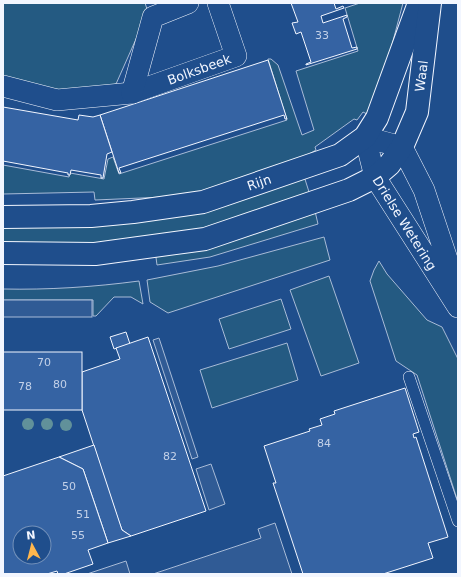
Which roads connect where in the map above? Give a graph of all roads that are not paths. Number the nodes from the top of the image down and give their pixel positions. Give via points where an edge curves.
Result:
1 (188, 3) edge
2 (218, 3) edge
3 (419, 3) edge
4 (430, 3) edge
5 (3, 86) edge
6 (132, 93) junction
7 (364, 137) junction
8 (402, 147) junction
9 (375, 177) junction
10 (3, 216) edge
11 (3, 253) edge
12 (458, 292) edge
13 (458, 307) edge
14 (409, 377) dead end
15 (458, 521) edge

1 - 6 street via 153,17
2 - 6 street, Bolksbeek via 236,56
3 - 7 main road, Rijn via 377,118
4 - 8 main road, Waal via 417,112
5 - 6 street, Bolksbeek via 57,100
7 - 8 street
7 - 9 street, Drielse Wetering
7 - 10 main road, Rijn via 340,155 202,202 91,216
8 - 9 main road via 389,165
8 - 12 street, Drielse Wetering via 424,190
9 - 11 main road via 349,190 205,239 95,254
9 - 13 street, Drielse Wetering
14 - 15 lane

